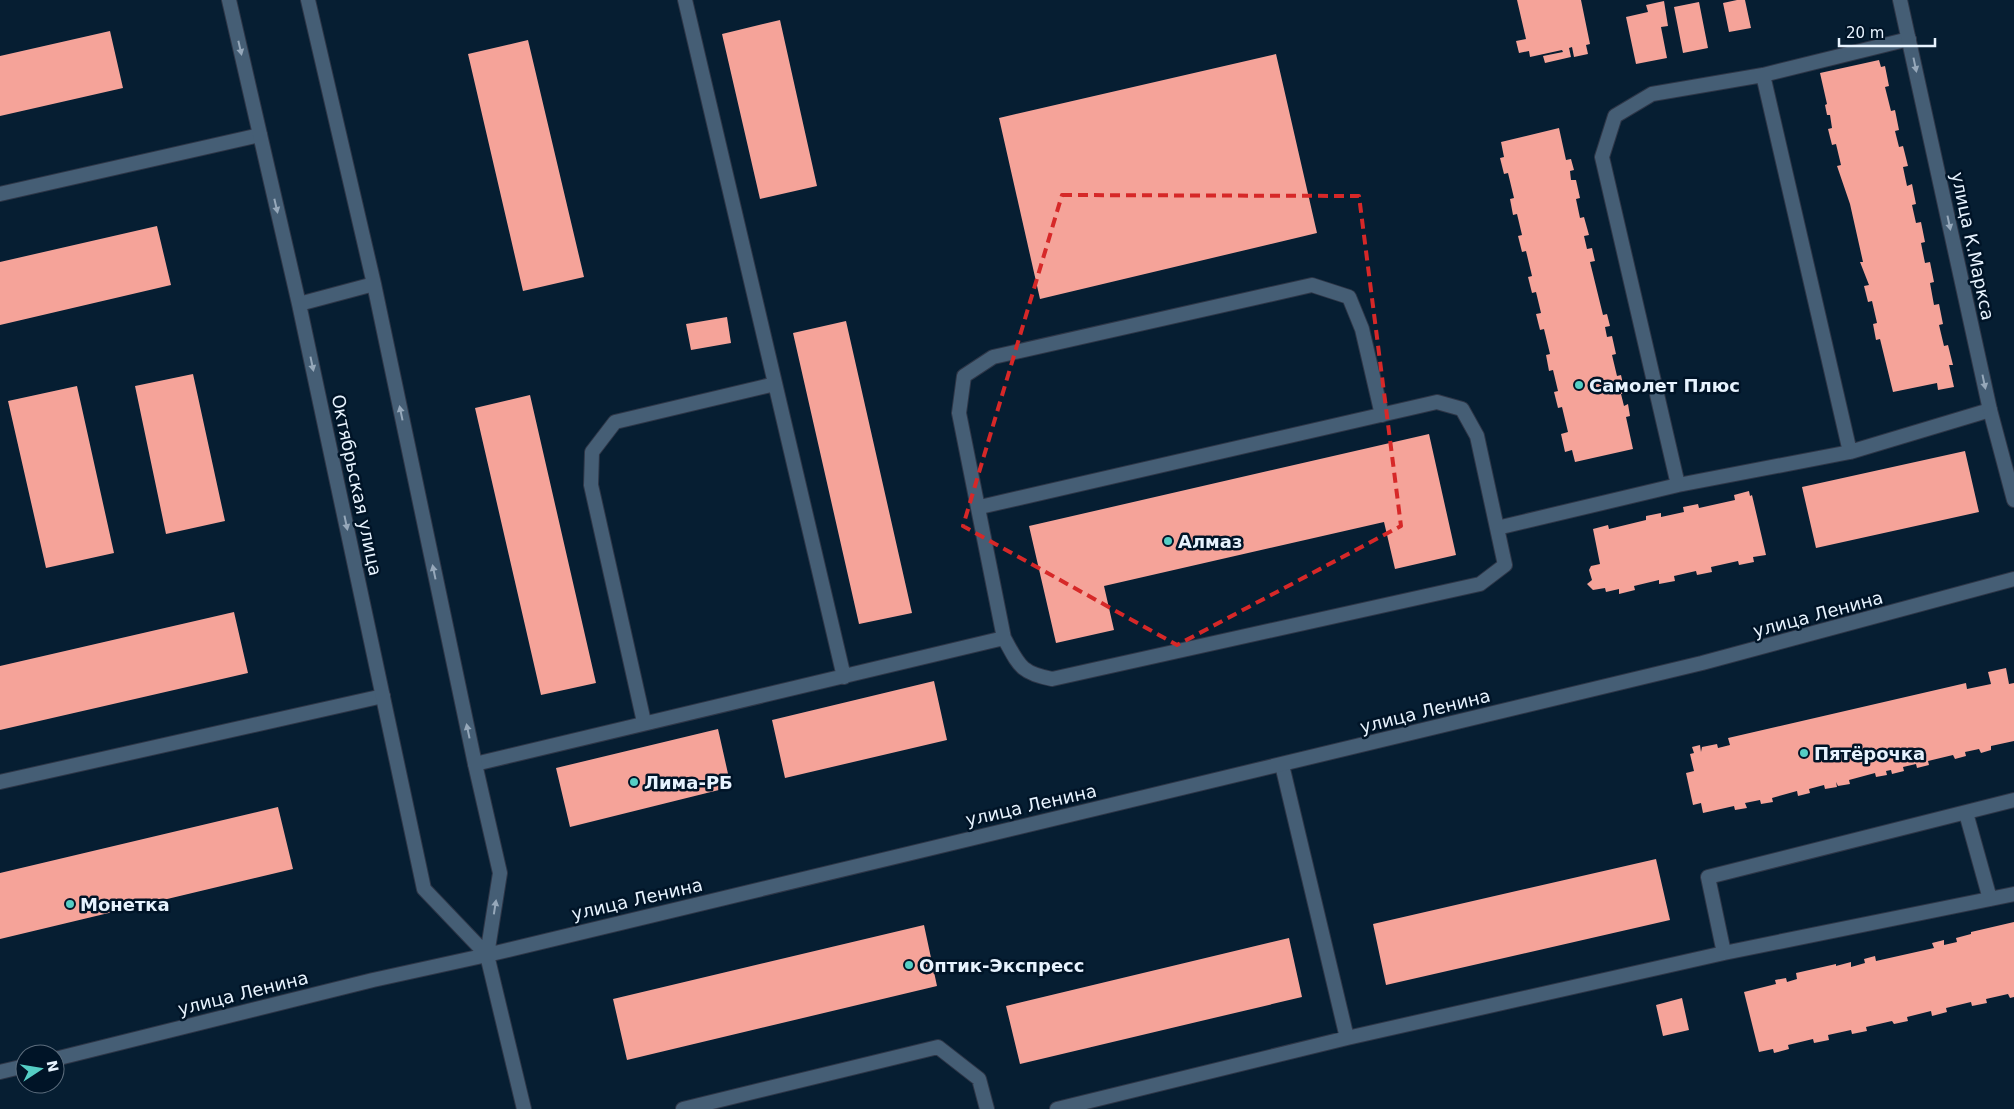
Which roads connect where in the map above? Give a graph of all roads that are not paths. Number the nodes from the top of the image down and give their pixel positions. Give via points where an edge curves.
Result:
1 (229, 0) edge
2 (308, 0) edge
3 (685, 0) edge
4 (1900, 0) edge
5 (1909, 38) junction
6 (1764, 75) junction
7 (260, 134) junction
8 (0, 194) edge
9 (374, 284) junction
10 (299, 304) junction
11 (775, 384) junction
12 (1990, 410) junction
13 (1382, 415) junction
14 (1850, 452) junction
15 (1678, 485) junction
16 (2014, 500) edge
17 (980, 507) junction
18 (1497, 528) junction
19 (2014, 579) edge
20 (1004, 638) junction
21 (844, 677) junction
22 (383, 696) junction
23 (644, 722) junction
24 (475, 764) junction
25 (1282, 765) junction
26 (0, 782) edge
27 (2014, 800) edge
28 (1966, 814) junction
29 (2014, 894) edge
30 (1990, 899) junction
31 (1724, 953) junction
32 (487, 955) junction
33 (1347, 1038) junction
34 (65, 1057) edge
35 (15, 1068) edge
36 (0, 1072) edge
37 (524, 1109) edge
38 (684, 1109) edge
39 (986, 1109) edge
40 (1057, 1109) edge

1 -> 7 street, Октябрьская улица
2 - 9 street
3 - 11 street
4 - 5 street, улица К.Маркса
5 - 6 street
5 -> 12 street, улица К.Маркса
6 - 14 street
6 - 15 street via 1652,94 1615,116 1602,157
7 - 8 street
7 -> 10 street, Октябрьская улица
9 - 10 street
24 -> 9 street
10 -> 22 street, Октябрьская улица
11 - 21 street
11 - 23 street via 615,422 592,452 591,485
12 - 14 street
12 - 16 street, улица К.Маркса
13 - 17 street
13 - 17 street via 1362,329 1348,297 1312,285 993,357 964,376 959,413
13 - 18 street via 1437,402 1462,409 1478,436
14 - 15 street
15 - 18 street
17 - 20 street
18 - 20 street via 1505,565 1480,584 1052,679 1032,675 1018,662
19 - 25 street, улица Ленина via 1702,664
20 - 21 street
21 - 23 street
22 - 26 street
22 - 32 street, Октябрьская улица via 424,889
23 - 24 street
32 -> 24 street via 500,873
25 - 32 street, улица Ленина
25 - 33 street
27 - 28 street
28 - 30 street
28 - 31 street via 1708,877
29 - 30 street
30 - 31 street
31 - 33 street
32 - 34 street, улица Ленина
32 - 37 street
33 - 40 street
35 - 36 street
38 - 39 street via 938,1048 979,1079

